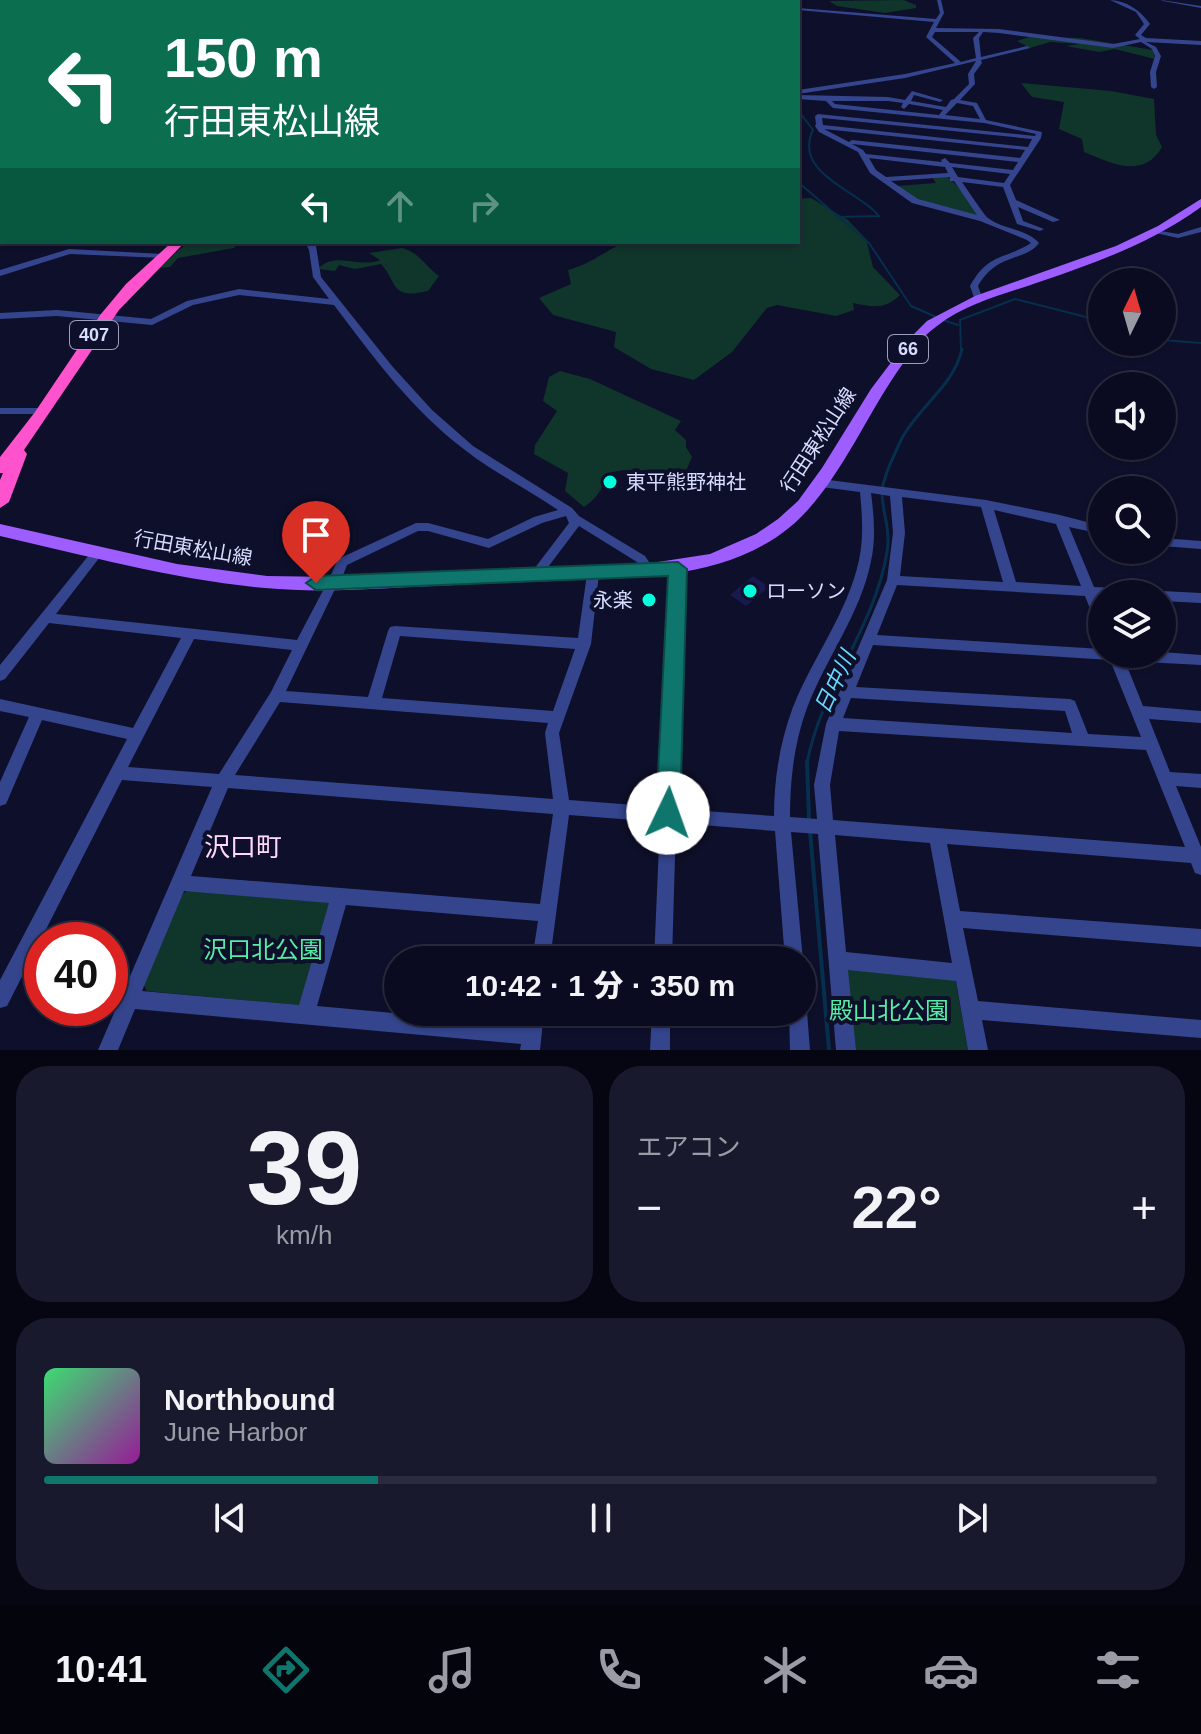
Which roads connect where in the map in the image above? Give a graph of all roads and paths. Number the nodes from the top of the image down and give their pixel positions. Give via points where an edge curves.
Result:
1 (939, 0) edge
2 (1112, 0) edge
3 (1163, 0) edge
4 (1201, 7) edge
5 (800, 9) edge
6 (938, 21) junction
7 (932, 30) junction
8 (981, 33) junction
9 (1144, 41) junction
10 (1201, 43) edge
11 (1027, 48) dead end
12 (978, 58) junction
13 (956, 62) junction
14 (971, 74) junction
15 (1154, 87) dead end
16 (828, 99) junction
17 (907, 102) junction
18 (804, 104) edge
19 (950, 104) junction
20 (833, 106) junction
21 (900, 113) junction
22 (940, 117) junction
23 (841, 118) junction
24 (984, 121) junction
25 (818, 126) junction
26 (933, 127) junction
27 (1038, 138) junction
28 (937, 139) junction
29 (836, 140) junction
30 (1031, 149) junction
31 (941, 152) junction
32 (866, 156) junction
33 (1023, 160) junction
34 (907, 161) junction
35 (947, 165) junction
36 (1015, 172) junction
37 (917, 177) junction
38 (951, 177) junction
39 (882, 179) junction
40 (1006, 185) junction
41 (1013, 202) junction
42 (1201, 202) edge
43 (1069, 215) dead end
44 (983, 219) junction
45 (1056, 220) junction
46 (1201, 227) edge
47 (1040, 229) junction
48 (1155, 232) junction
49 (1030, 238) junction
50 (102, 244) edge
51 (177, 244) edge
52 (310, 244) edge
53 (94, 250) junction
54 (163, 256) junction
55 (0, 273) edge
56 (979, 300) junction
57 (337, 303) junction
58 (0, 316) edge
59 (107, 316) junction
60 (0, 411) edge
61 (45, 411) junction
62 (821, 483) junction
63 (1, 487) edge
64 (865, 489) junction
65 (896, 492) junction
66 (986, 504) junction
67 (572, 515) junction
68 (1060, 519) junction
69 (1088, 526) edge
70 (0, 530) edge
71 (1176, 543) edge
72 (1201, 545) edge
73 (97, 553) junction
74 (678, 569) junction
75 (649, 571) junction
76 (593, 574) junction
77 (535, 576) junction
78 (893, 580) junction
79 (333, 583) junction
80 (1011, 586) junction
81 (1088, 589) edge
82 (1088, 591) edge
83 (1176, 597) edge
84 (1201, 598) edge
85 (47, 618) junction
86 (190, 633) junction
87 (869, 640) junction
88 (584, 644) junction
89 (302, 646) junction
90 (1088, 652) edge
91 (1176, 658) edge
92 (1201, 660) edge
93 (1121, 668) edge
94 (0, 675) edge
95 (846, 692) junction
96 (276, 696) junction
97 (373, 703) junction
98 (0, 705) edge
99 (1138, 712) junction
100 (38, 714) junction
101 (555, 717) junction
102 (1201, 717) edge
103 (833, 724) junction
104 (137, 735) junction
105 (1082, 739) junction
106 (1150, 744) junction
107 (118, 773) junction
108 (1165, 778) junction
109 (1201, 781) edge
110 (222, 783) junction
111 (0, 799) edge
112 (562, 809) junction
113 (668, 813) junction
114 (785, 825) junction
115 (824, 828) junction
116 (937, 836) junction
117 (1200, 860) edge
118 (180, 883) junction
119 (340, 895) junction
120 (546, 913) junction
121 (953, 919) junction
122 (1201, 938) edge
123 (542, 946) edge
124 (663, 946) edge
125 (793, 946) edge
126 (837, 960) junction
127 (963, 973) junction
128 (3, 988) edge
129 (130, 999) junction
130 (970, 1010) junction
131 (305, 1015) junction
132 (661, 1026) edge
133 (799, 1026) edge
134 (1201, 1029) edge
135 (531, 1043) edge
136 (108, 1050) edge
137 (660, 1050) edge
138 (800, 1050) edge
139 (846, 1050) edge
140 (978, 1050) edge

1 - 6 street
2 - 9 street via 1140,13 1147,24 1138,35
3 - 4 street
5 - 6 street
6 - 7 street
7 - 8 street
7 - 13 street via 933,44
8 - 9 street via 1113,46
8 - 12 street via 976,38
9 - 10 street
9 - 15 street via 1158,56
11 - 12 street
12 - 13 street
12 - 14 street
13 - 14 street
13 - 18 street
14 - 19 street via 972,84
16 - 17 street
16 - 18 street
16 - 20 street
17 - 19 street
17 - 21 street
18 - 23 street
18 - 25 street
19 - 22 street
19 - 24 street via 975,104
20 - 21 street
20 - 23 street
21 - 22 street
22 - 24 street
22 - 26 street
23 - 26 street
24 - 27 street via 1040,133
25 - 28 street
25 - 29 street
26 - 27 street
26 - 28 street
27 - 30 street
28 - 30 street
28 - 31 street
29 - 31 street
29 - 32 street
30 - 33 street
31 - 33 street
31 - 35 street
32 - 34 street
32 - 39 street
33 - 36 street
34 - 35 street
34 - 37 street
35 - 36 street
35 - 38 street
36 - 40 street
37 - 38 street
37 - 39 street
38 - 40 street
38 - 44 street via 977,203
39 - 44 street via 925,205
40 - 41 street
41 - 45 street
41 - 47 street via 1020,222
42 - 48 main road, 行田東松山線 / 66
43 - 45 street
44 - 49 street
45 - 47 street
46 - 48 street via 1178,236
47 - 49 street
48 - 56 main road, 行田東松山線 / 66
49 - 56 street via 1032,247 1002,256 983,271 974,286
50 - 53 street
51 - 54 highway, 407
52 - 57 street via 313,268
53 - 54 street
53 - 55 street via 54,253
54 - 59 highway, 407
56 - 62 main road, 行田東松山線 / 66 via 941,317 918,336 862,409
57 - 59 street via 239,292 190,303 154,321
57 - 67 street via 455,436
58 - 59 street
59 - 61 highway, 407
60 - 61 street
61 - 63 highway, 407
62 - 64 street
62 - 74 main road, 行田東松山線 / 66 via 771,534 727,555
64 - 65 street
64 - 114 street via 869,533 862,572 797,716 783,791
65 - 66 street
65 - 78 street via 899,533
66 - 68 street
66 - 80 street
67 - 75 street via 641,559
67 - 77 street
67 - 79 street via 538,520 489,544 416,527 342,562
68 - 69 street
68 - 81 street
70 - 73 main road, 行田東松山線 / 66
71 - 72 street
73 - 79 main road, 行田東松山線 / 66 via 220,578
73 - 85 street
74 - 75 main road, 行田東松山線 / 66
74 - 113 street
75 - 76 main road, 行田東松山線 / 66
76 - 77 main road, 行田東松山線 / 66
76 - 88 street
77 - 79 main road, 行田東松山線 / 66
78 - 80 street
78 - 87 street
79 - 89 street
80 - 82 street
83 - 84 street
85 - 86 street
85 - 94 street
86 - 89 street
86 - 104 street
87 - 90 street
87 - 95 street
88 - 97 street via 395,631
88 - 101 street
89 - 96 street
91 - 92 street
93 - 99 street
95 - 103 street
95 - 105 street via 1070,705
96 - 97 street
96 - 110 street
97 - 101 street
98 - 100 street
99 - 102 street
99 - 106 street
100 - 104 street
100 - 111 street
101 - 112 street via 552,733
103 - 105 street
103 - 115 street via 822,785
104 - 107 street
105 - 106 street
106 - 108 street
107 - 110 street
107 - 128 street
108 - 109 street
108 - 117 street
110 - 112 street
110 - 118 street
112 - 113 street
112 - 120 street
113 - 114 street
113 - 124 street
114 - 115 street
114 - 125 street
115 - 116 street
115 - 126 street
116 - 117 street
116 - 121 street
118 - 119 street
118 - 129 street
119 - 120 street
119 - 131 street
120 - 123 street
121 - 122 street
121 - 127 street
126 - 127 street
126 - 139 street
127 - 130 street
129 - 131 street
129 - 136 street
130 - 134 street
130 - 140 street
131 - 135 street
132 - 137 street
133 - 138 street

